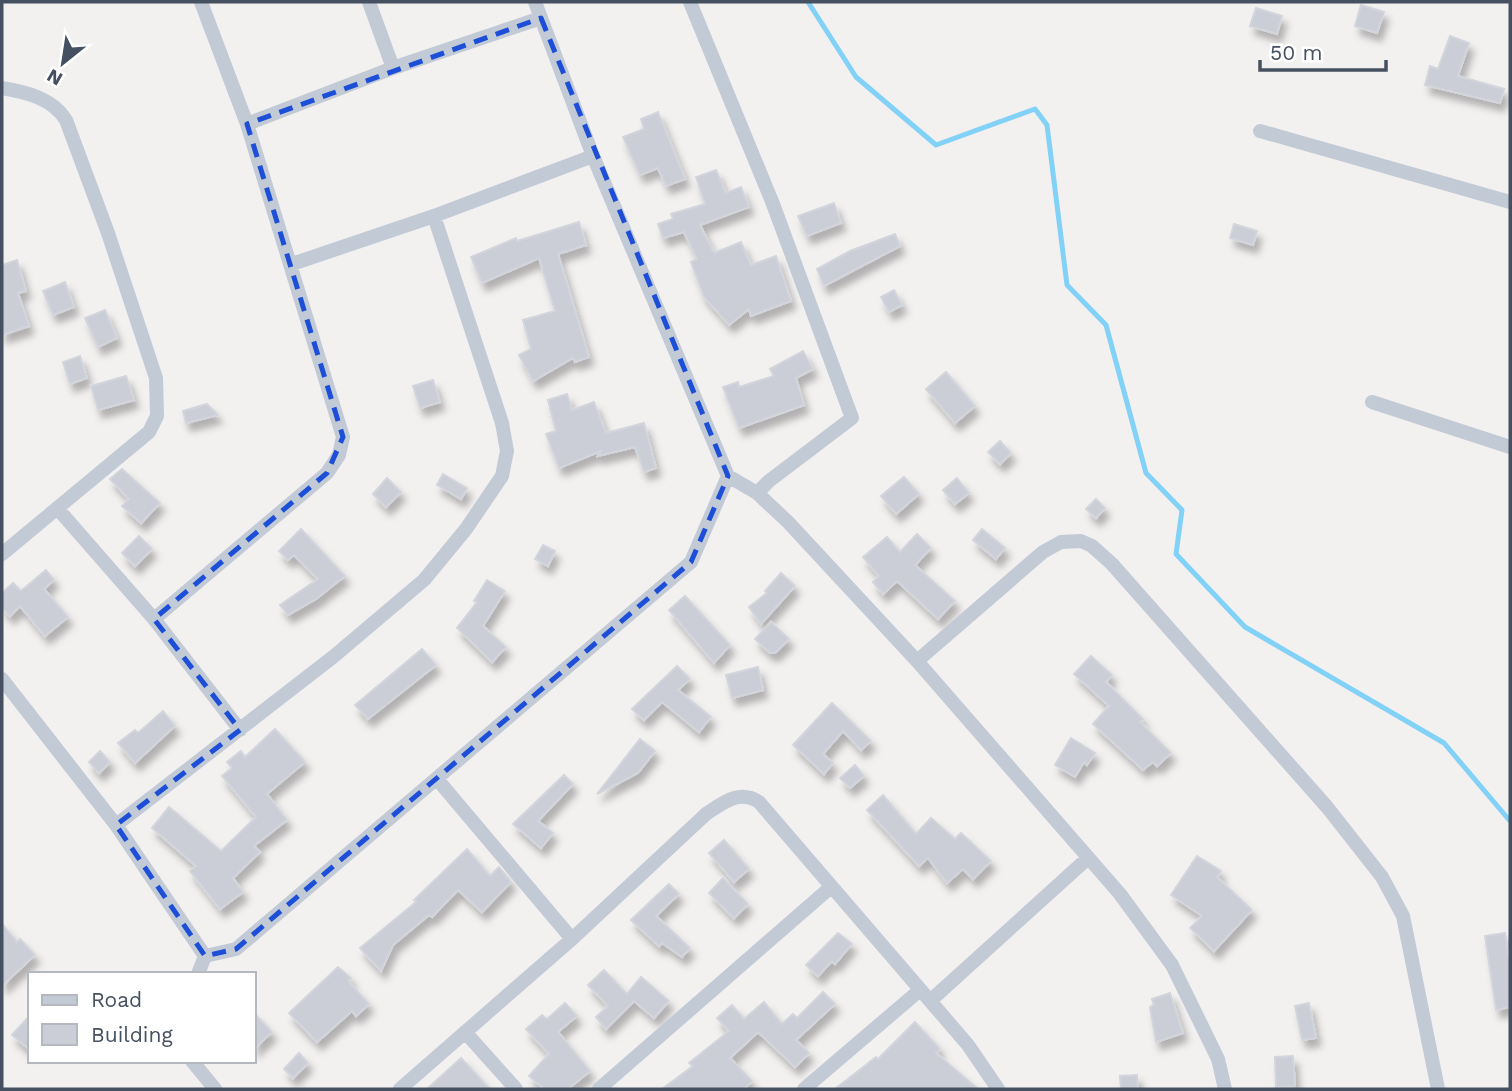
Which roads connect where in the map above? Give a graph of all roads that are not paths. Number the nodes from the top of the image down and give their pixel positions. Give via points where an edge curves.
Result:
1 (201, 2) edge
2 (369, 2) edge
3 (535, 2) edge
4 (690, 2) edge
5 (541, 18) junction
6 (393, 68) junction
7 (2, 88) edge
8 (247, 124) junction
9 (1260, 131) dead end
10 (593, 156) junction
11 (1510, 202) edge
12 (434, 216) junction
13 (292, 264) junction
14 (1372, 402) dead end
15 (1510, 447) edge
16 (728, 475) junction
17 (757, 494) junction
18 (57, 508) junction
19 (2, 554) edge
20 (154, 619) junction
21 (917, 661) junction
22 (2, 679) edge
23 (240, 730) junction
24 (437, 779) junction
25 (116, 825) junction
26 (1088, 858) junction
27 (831, 887) junction
28 (572, 939) junction
29 (205, 956) junction
30 (199, 972) edge
31 (925, 996) junction
32 (464, 1032) junction
33 (194, 1063) edge
34 (215, 1089) edge
35 (400, 1089) edge
36 (516, 1089) edge
37 (599, 1089) edge
38 (804, 1089) edge
39 (998, 1089) edge
40 (1225, 1089) edge
41 (1438, 1089) edge

1 - 8 street
2 - 6 street
3 - 5 street
4 - 17 street via 773,204 852,418
5 - 6 street
5 - 10 street
6 - 8 street
7 - 18 street via 38,97 66,120 156,378 154,426
8 - 13 street
9 - 11 street
10 - 12 street
10 - 16 street
12 - 13 street
12 - 23 street via 502,423 506,463 502,476 466,530 424,580
13 - 20 street via 343,428 339,455 327,472
14 - 15 street
16 - 17 street
16 - 24 street via 691,562
17 - 21 street
18 - 19 street
18 - 20 street
20 - 23 street
21 - 26 street
21 - 41 street via 1043,552 1065,541 1092,546 1136,589 1382,877 1403,916
22 - 25 street
23 - 25 street
24 - 28 street
24 - 29 street via 236,949
25 - 29 street
26 - 31 street
26 - 40 street via 1172,965 1218,1059
27 - 28 street via 759,802 737,796 706,814
27 - 31 street
27 - 37 street
28 - 32 street
29 - 30 street
31 - 38 street
31 - 39 street via 968,1045
32 - 35 street
32 - 36 street
33 - 34 street

